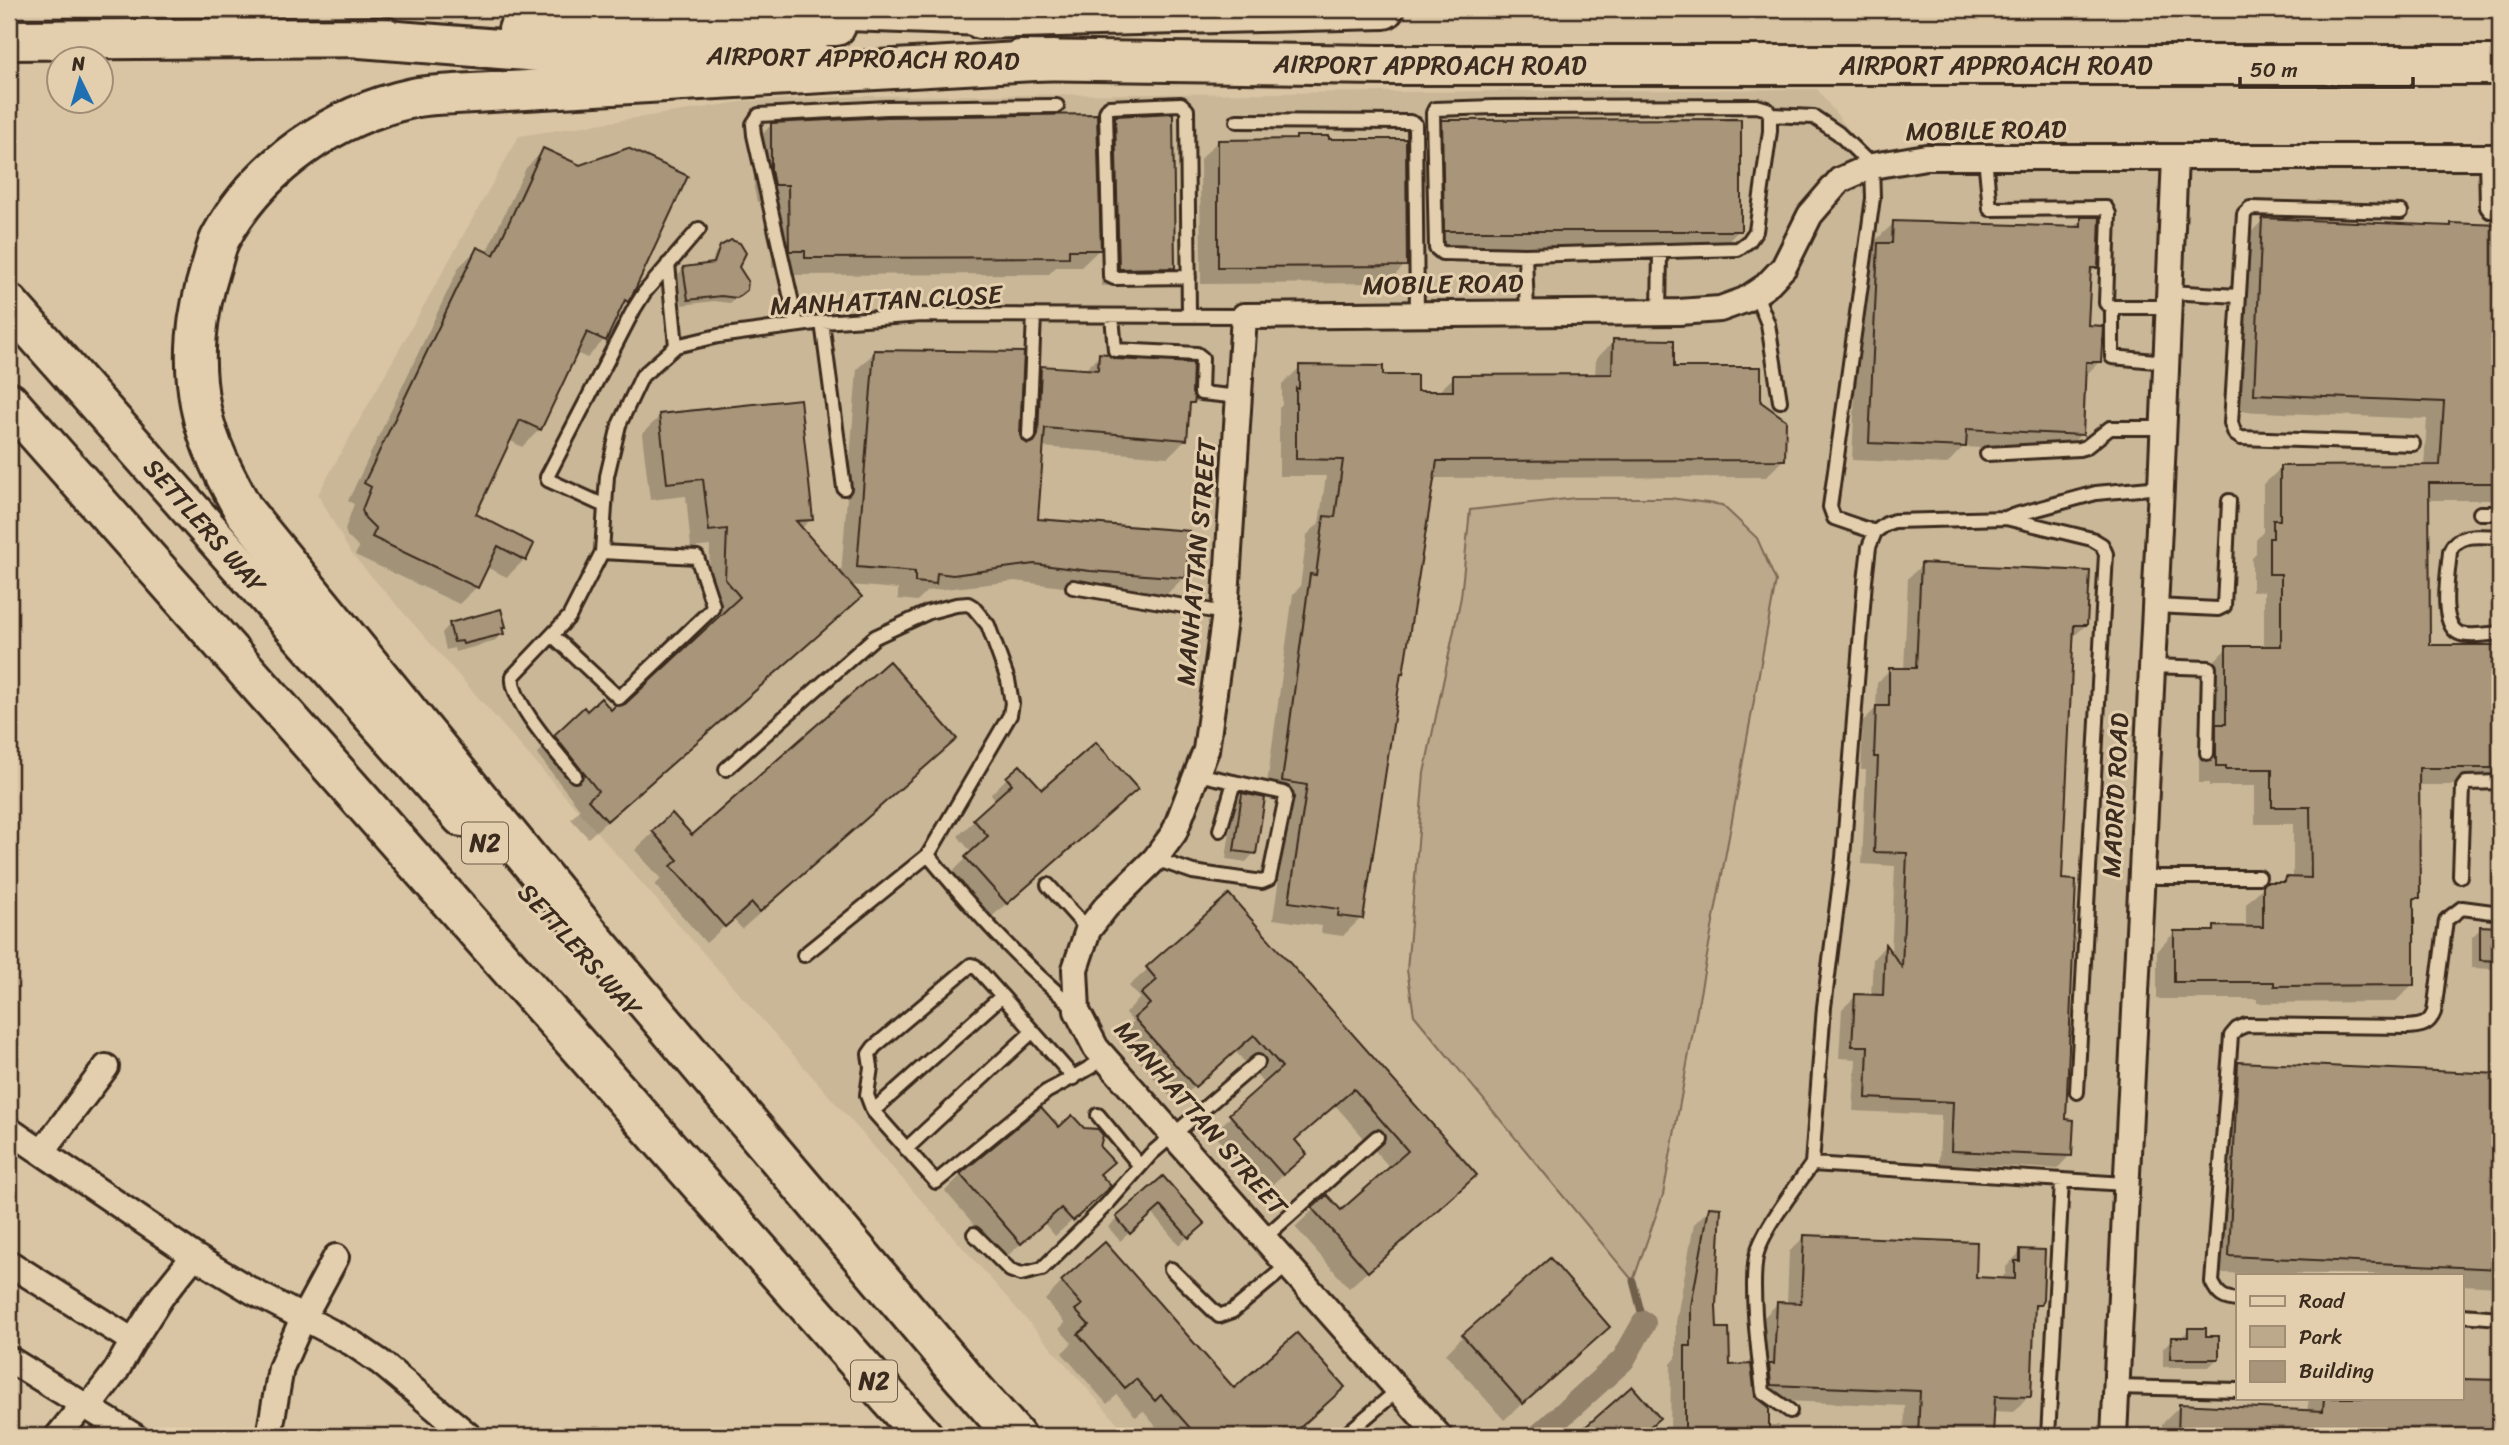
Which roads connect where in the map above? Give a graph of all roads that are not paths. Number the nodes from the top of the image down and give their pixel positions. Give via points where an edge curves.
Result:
1 (793, 9) edge
2 (1384, 9) edge
3 (1012, 17) junction
4 (360, 38) junction
5 (9, 40) edge
6 (1053, 60) junction
7 (2500, 65) edge
8 (1057, 106) dead end
9 (1770, 115) junction
10 (1237, 121) dead end
11 (1985, 157) junction
12 (2175, 157) junction
13 (2493, 157) edge
14 (1872, 166) junction
15 (2500, 211) edge
16 (2401, 212) dead end
17 (699, 229) dead end
18 (1660, 252) junction
19 (1525, 255) junction
20 (668, 264) junction
21 (1189, 277) junction
22 (1756, 294) junction
23 (2238, 296) junction
24 (2169, 300) junction
25 (9, 304) edge
26 (2112, 307) junction
27 (1659, 312) junction
28 (1527, 313) junction
29 (1417, 314) junction
30 (1034, 315) junction
31 (1189, 315) junction
32 (1112, 316) junction
33 (1244, 316) junction
34 (821, 321) junction
35 (797, 325) junction
36 (676, 346) junction
37 (2166, 362) junction
38 (1240, 397) junction
39 (1780, 401) dead end
40 (9, 402) edge
41 (2163, 428) junction
42 (1029, 435) dead end
43 (2413, 444) dead end
44 (1987, 454) dead end
45 (2161, 487) junction
46 (844, 488) dead end
47 (2229, 501) dead end
48 (606, 506) junction
49 (2480, 513) dead end
50 (2500, 513) edge
51 (2006, 518) junction
52 (1875, 532) junction
53 (2500, 537) edge
54 (602, 552) junction
55 (1073, 587) dead end
56 (2155, 606) junction
57 (1225, 613) junction
58 (2500, 634) edge
59 (552, 635) junction
60 (2152, 666) junction
61 (2207, 753) dead end
62 (726, 769) dead end
63 (1197, 774) junction
64 (575, 775) dead end
65 (1234, 782) junction
66 (2500, 782) edge
67 (1220, 830) dead end
68 (928, 855) junction
69 (1155, 859) junction
70 (2460, 876) dead end
71 (2141, 877) junction
72 (2259, 877) dead end
73 (1048, 884) dead end
74 (2500, 912) edge
75 (1088, 930) junction
76 (804, 956) dead end
77 (1002, 996) junction
78 (1077, 1011) junction
79 (1033, 1031) junction
80 (1105, 1058) junction
81 (1258, 1062) dead end
82 (106, 1066) dead end
83 (1074, 1078) junction
84 (2077, 1092) dead end
85 (873, 1111) junction
86 (1098, 1115) dead end
87 (9, 1130) edge
88 (1172, 1134) junction
89 (1377, 1138) dead end
90 (906, 1149) junction
91 (42, 1152) junction
92 (1812, 1164) junction
93 (1140, 1166) junction
94 (2062, 1181) junction
95 (2125, 1184) junction
96 (974, 1234) dead end
97 (1264, 1238) junction
98 (194, 1256) junction
99 (336, 1257) dead end
100 (9, 1263) edge
101 (1288, 1265) junction
102 (1171, 1269) dead end
103 (2236, 1300) edge
104 (2464, 1315) edge
105 (303, 1318) junction
106 (2500, 1318) edge
107 (132, 1340) junction
108 (9, 1359) edge
109 (964, 1378) junction
110 (2116, 1387) junction
111 (1398, 1390) junction
112 (2236, 1390) edge
113 (85, 1406) junction
114 (1790, 1411) dead end
115 (58, 1436) edge
116 (134, 1436) edge
117 (269, 1436) edge
118 (469, 1436) edge
119 (923, 1436) edge
120 (1015, 1436) edge
121 (1344, 1436) edge
122 (1439, 1436) edge
123 (2048, 1436) edge
124 (2114, 1436) edge

1 - 3 main road
2 - 3 main road, AIRPORT APPROACH ROAD
3 - 4 main road, AIRPORT APPROACH ROAD via 842,26 581,27
4 - 5 main road, AIRPORT APPROACH ROAD
4 - 6 main road, AIRPORT APPROACH ROAD via 576,55
6 - 7 main road, AIRPORT APPROACH ROAD via 1380,65
6 - 109 main road via 468,93 396,102 343,122 293,152 254,188 220,239 202,296 194,352 201,410 219,465 244,511 594,940
8 - 35 lane via 759,115 753,124 754,135
9 - 14 lane via 1814,117
9 - 18 lane via 1756,230 1749,241 1730,250
9 - 19 lane via 1757,106 1435,109 1437,251
10 - 29 lane via 1415,124
11 - 12 street, MOBILE ROAD
11 - 14 street, MOBILE ROAD via 1926,157
11 - 26 lane via 1990,209 2108,210 2105,297
12 - 13 street, MOBILE ROAD
12 - 24 street, MADRID ROAD
13 - 15 lane via 2487,207
14 - 22 street, MOBILE ROAD via 1840,180 1811,215 1784,267
14 - 52 lane via 1873,198 1829,506 1834,518
16 - 23 lane via 2250,208 2244,214
17 - 20 lane
18 - 19 lane
18 - 27 lane
19 - 28 lane
20 - 36 lane
20 - 48 lane via 634,309 547,477
21 - 21 lane via 1186,107 1109,107 1110,276
21 - 31 lane
22 - 27 street, MOBILE ROAD via 1720,309
22 - 39 lane via 1768,324
23 - 24 lane
23 - 43 lane via 2231,423 2235,434 2241,438
24 - 26 lane
24 - 37 street, MADRID ROAD
25 - 109 main road, SETTLERS WAY / N2
26 - 37 lane via 2112,357
27 - 28 street, MOBILE ROAD
28 - 29 street, MOBILE ROAD
29 - 33 street, MOBILE ROAD
30 - 32 lane, MANHATTAN CLOSE
30 - 34 lane, MANHATTAN CLOSE
30 - 42 lane
31 - 32 lane, MANHATTAN CLOSE
31 - 33 lane, MANHATTAN CLOSE
32 - 38 lane via 1115,350 1197,354 1202,358 1201,393
33 - 38 street, MANHATTAN STREET
34 - 35 lane, MANHATTAN CLOSE
34 - 46 lane
35 - 36 lane, MANHATTAN CLOSE
36 - 48 lane, MANHATTAN CLOSE via 642,376 619,425 607,476
37 - 41 street, MADRID ROAD
38 - 57 street, MANHATTAN STREET
40 - 119 main road, N2
41 - 44 lane via 2110,428 2079,449
41 - 45 street, MADRID ROAD
45 - 51 lane via 2096,493
45 - 56 street, MADRID ROAD
47 - 56 lane via 2224,606
48 - 54 lane, MANHATTAN CLOSE
49 - 50 lane
51 - 52 lane via 1894,522
51 - 84 lane via 2092,539 2106,554
52 - 92 lane via 1865,580 1845,845 1824,1007
53 - 58 lane via 2468,537 2453,544 2446,611 2452,628 2462,634
54 - 59 lane via 569,617
54 - 59 lane via 697,557 712,609 619,698
55 - 57 lane
56 - 60 street, MADRID ROAD
57 - 63 street, MANHATTAN STREET via 1206,750
59 - 64 lane via 513,676 512,685 541,734
60 - 61 lane via 2209,668
60 - 71 street, MADRID ROAD
62 - 68 lane via 875,637 929,612 968,604 988,625 1009,680 1012,703 1010,715
63 - 65 lane
63 - 69 street, MANHATTAN STREET via 1174,833
65 - 67 lane
65 - 69 lane via 1286,795 1267,880 1193,872
66 - 70 lane via 2466,783 2463,787
68 - 76 lane
68 - 78 lane via 1013,953
69 - 75 street, MANHATTAN STREET
71 - 72 lane
71 - 95 street, MADRID ROAD
73 - 75 lane
74 - 103 lane via 2462,908 2446,920 2434,1012 2422,1026 2246,1025 2231,1036 2211,1282 2217,1294
75 - 78 street, MANHATTAN STREET via 1075,969
77 - 79 lane
77 - 85 lane
77 - 85 lane via 971,965 874,1047 869,1055 867,1088
78 - 80 street, MANHATTAN STREET
79 - 83 lane
79 - 90 lane
80 - 83 lane
80 - 88 street, MANHATTAN STREET
81 - 88 lane
82 - 91 street
83 - 90 lane via 1046,1092 936,1182
85 - 90 lane
86 - 93 lane
87 - 91 street
88 - 93 lane
88 - 97 street, MANHATTAN STREET
89 - 97 lane
91 - 98 street
92 - 94 lane
92 - 114 lane via 1776,1215 1756,1255 1763,1392
93 - 96 lane via 1037,1272 1021,1274 1010,1269
94 - 95 lane
94 - 123 lane
95 - 110 street, MADRID ROAD
97 - 101 street, MANHATTAN STREET
98 - 105 street
98 - 107 street
99 - 105 street
100 - 107 street
101 - 102 lane via 1233,1311 1219,1316
101 - 111 street, MANHATTAN STREET
104 - 106 lane
105 - 117 street via 281,1368
105 - 118 street via 380,1362
107 - 113 street via 116,1371
108 - 113 street
109 - 120 main road, SETTLERS WAY / N2
110 - 112 lane
110 - 124 street, MADRID ROAD
111 - 121 lane
111 - 122 street, MANHATTAN STREET
113 - 115 street
113 - 116 street

